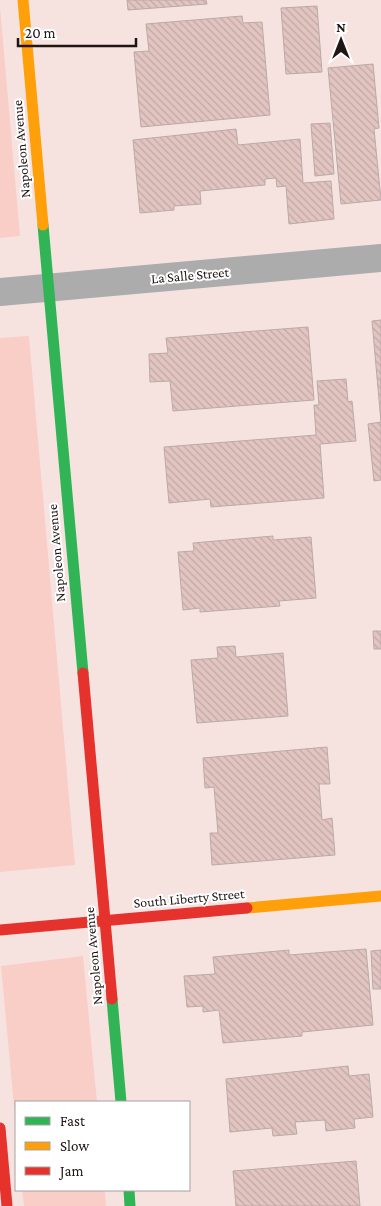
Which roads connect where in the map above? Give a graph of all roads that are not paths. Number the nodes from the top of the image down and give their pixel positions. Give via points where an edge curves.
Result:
1 (23, 0) edge
2 (381, 258) edge
3 (48, 287) junction
4 (0, 292) edge
5 (381, 896) edge
6 (104, 921) junction
7 (0, 930) edge
8 (121, 1101) edge
9 (0, 1128) edge
10 (129, 1191) edge
11 (7, 1206) edge
12 (130, 1206) edge

1 - 3 main road, Napoleon Avenue
2 - 3 street, La Salle Street
3 - 4 street, La Salle Street
3 - 6 main road, Napoleon Avenue
5 - 6 main road, South Liberty Street
6 - 7 main road, South Liberty Street
6 - 8 main road, Napoleon Avenue
9 - 11 main road
10 - 12 main road

